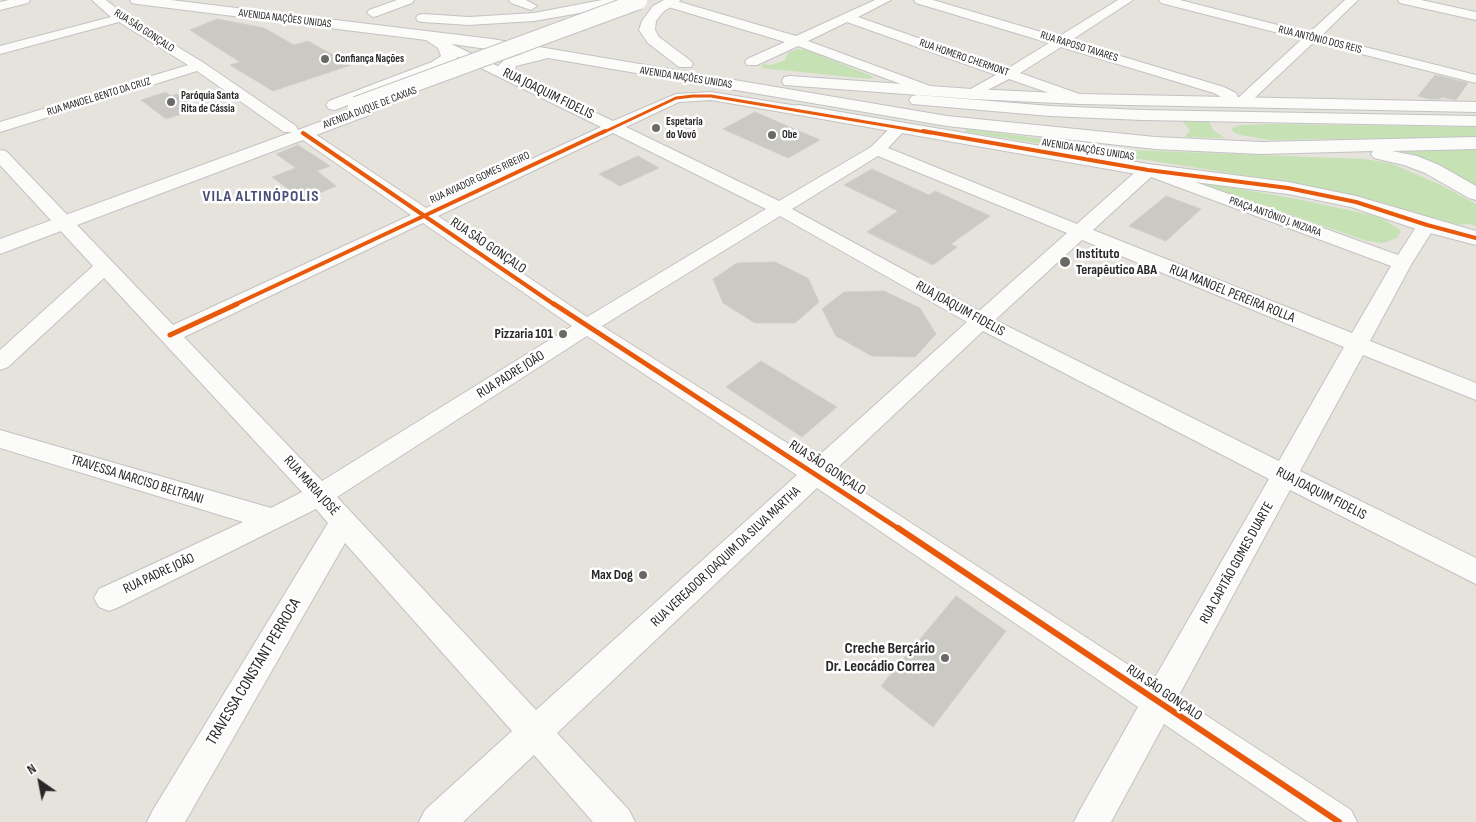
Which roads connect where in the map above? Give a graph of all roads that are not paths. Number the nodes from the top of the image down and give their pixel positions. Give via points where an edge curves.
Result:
1 (24, 0) edge
2 (98, 0) edge
3 (145, 0) edge
4 (408, 0) edge
5 (515, 0) edge
6 (618, 0) edge
7 (885, 0) edge
8 (920, 0) edge
9 (1127, 0) edge
10 (1165, 0) edge
11 (1352, 0) edge
12 (1404, 0) edge
13 (654, 1) edge
14 (206, 5) edge
15 (0, 6) edge
16 (531, 6) dead end
17 (355, 11) dead end
18 (373, 13) junction
19 (1476, 16) edge
20 (122, 18) junction
21 (410, 18) dead end
22 (847, 18) junction
23 (430, 36) junction
24 (1311, 38) junction
25 (797, 41) junction
26 (1061, 42) junction
27 (445, 45) junction
28 (0, 50) edge
29 (556, 56) junction
30 (752, 62) dead end
31 (685, 64) junction
32 (199, 66) junction
33 (507, 74) junction
34 (1010, 74) junction
35 (1476, 79) edge
36 (790, 80) junction
37 (713, 82) junction
38 (928, 90) junction
39 (972, 94) junction
40 (693, 96) joint
41 (1080, 99) junction
42 (1240, 107) junction
43 (1476, 107) edge
44 (799, 110) junction
45 (1142, 115) junction
46 (947, 121) junction
47 (1476, 122) edge
48 (614, 127) junction
49 (0, 128) edge
50 (898, 129) junction
51 (297, 130) junction
52 (1476, 142) edge
53 (1155, 143) junction
54 (1335, 146) junction
55 (1261, 148) junction
56 (878, 150) junction
57 (0, 155) edge
58 (1148, 170) junction
59 (1476, 194) edge
60 (778, 208) junction
61 (423, 216) junction
62 (60, 220) junction
63 (1427, 225) junction
64 (1082, 232) junction
65 (0, 237) edge
66 (1476, 238) edge
67 (0, 247) edge
68 (1402, 263) junction
69 (105, 266) junction
70 (981, 321) junction
71 (588, 327) junction
72 (170, 335) junction
73 (1356, 345) junction
74 (0, 362) edge
75 (1476, 392) edge
76 (0, 439) edge
77 (816, 474) junction
78 (1285, 476) junction
79 (320, 495) junction
80 (273, 520) junction
81 (343, 522) junction
82 (1476, 572) edge
83 (109, 598) dead end
84 (1159, 703) junction
85 (535, 734) junction
86 (165, 822) edge
87 (437, 822) edge
88 (617, 822) edge
89 (1092, 822) edge
90 (1339, 822) edge

1 - 15 street
2 - 20 street, RUA SÃO GONÇALO
3 - 14 main road, AVENIDA NAÇÕES UNIDAS
4 - 18 street
5 - 16 street
6 - 21 main road via 566,12 510,19
7 - 22 street
8 - 26 street, RUA RAPOSO TAVARES
9 - 26 street
10 - 24 street, RUA ANTÔNIO DOS REIS
11 - 24 street
12 - 19 street
13 - 25 street
13 - 31 main road via 658,9 649,21 648,30 653,40
13 - 51 main road, AVENIDA DUQUE DE CAXIAS
14 - 23 main road, AVENIDA NAÇÕES UNIDAS
17 - 18 main road, AVENIDA NAÇÕES UNIDAS
18 - 31 main road, AVENIDA NAÇÕES UNIDAS
20 - 28 street
20 - 32 street, RUA SÃO GONÇALO
22 - 25 street
22 - 34 street, RUA HOMERO CHERMONT
23 - 27 main road
23 - 29 main road, AVENIDA NAÇÕES UNIDAS
24 - 35 street, RUA ANTÔNIO DOS REIS
24 - 42 street
25 - 30 street
25 - 38 street
26 - 34 street
26 - 42 street, RUA RAPOSO TAVARES via 1219,90 1231,96
27 - 33 street, RUA JOAQUIM FIDELIS
27 - 51 main road via 450,57 438,65 321,111
29 - 33 main road via 519,59 506,66
29 - 37 main road, AVENIDA NAÇÕES UNIDAS
31 - 36 main road, AVENIDA NAÇÕES UNIDAS
32 - 49 street, RUA MANOEL BENTO DA CRUZ
32 - 51 street, RUA SÃO GONÇALO
33 - 48 street, RUA JOAQUIM FIDELIS
34 - 39 street
34 - 41 street, RUA HOMERO CHERMONT
36 - 38 main road, AVENIDA NAÇÕES UNIDAS
36 - 45 main road, AVENIDA NAÇÕES UNIDAS via 836,90 920,100
37 - 44 main road
37 - 46 main road, AVENIDA NAÇÕES UNIDAS
38 - 39 main road, AVENIDA NAÇÕES UNIDAS
39 - 41 main road, AVENIDA NAÇÕES UNIDAS
40 - 44 street, AVENIDA NAÇÕES UNIDAS
40 - 48 street, RUA AVIADOR GOMES RIBEIRO via 676,98
41 - 42 main road, AVENIDA NAÇÕES UNIDAS
41 - 45 main road
42 - 43 main road, AVENIDA NAÇÕES UNIDAS
42 - 45 main road, AVENIDA NAÇÕES UNIDAS
42 - 47 main road, AVENIDA NAÇÕES UNIDAS
42 - 55 main road via 1222,127 1230,136
44 - 50 main road, AVENIDA NAÇÕES UNIDAS
45 - 53 main road via 1163,119 1183,128 1178,138
46 - 50 main road
46 - 53 main road, AVENIDA NAÇÕES UNIDAS
48 - 60 street, RUA JOAQUIM FIDELIS
48 - 61 street, RUA AVIADOR GOMES RIBEIRO
50 - 56 street, RUA PADRE JOÃO
50 - 58 main road, AVENIDA NAÇÕES UNIDAS
51 - 61 street, RUA SÃO GONÇALO
51 - 62 main road, AVENIDA DUQUE DE CAXIAS
52 - 54 main road, AVENIDA NAÇÕES UNIDAS
53 - 55 main road, AVENIDA NAÇÕES UNIDAS
54 - 55 main road, AVENIDA NAÇÕES UNIDAS
54 - 59 main road via 1410,160
56 - 60 street, RUA PADRE JOÃO
56 - 64 street, RUA MANOEL PEREIRA ROLLA
57 - 62 street, RUA MARIA JOSÉ
58 - 63 main road, AVENIDA NAÇÕES UNIDAS via 1288,188 1356,202
58 - 64 street, RUA VEREADOR JOAQUIM DA SILVA MARTHA
58 - 68 street, PRAÇA ANTÔNIO J. MIZIARA
60 - 70 street, RUA JOAQUIM FIDELIS
60 - 71 street, RUA PADRE JOÃO
61 - 71 street, RUA SÃO GONÇALO
61 - 72 street, RUA AVIADOR GOMES RIBEIRO
62 - 65 main road, AVENIDA DUQUE DE CAXIAS
62 - 67 main road, AVENIDA DUQUE DE CAXIAS
62 - 69 street, RUA MARIA JOSÉ
63 - 66 main road, AVENIDA NAÇÕES UNIDAS
63 - 68 street, RUA CAPITÃO GOMES DUARTE
64 - 70 street, RUA VEREADOR JOAQUIM DA SILVA MARTHA
64 - 73 street, RUA MANOEL PEREIRA ROLLA
68 - 73 street, RUA CAPITÃO GOMES DUARTE
69 - 72 street, RUA MARIA JOSÉ
69 - 74 street
70 - 77 street, RUA VEREADOR JOAQUIM DA SILVA MARTHA
70 - 78 street, RUA JOAQUIM FIDELIS
71 - 77 street, RUA SÃO GONÇALO
71 - 79 street, RUA PADRE JOÃO
72 - 79 street, RUA MARIA JOSÉ
73 - 75 street, RUA MANOEL PEREIRA ROLLA
73 - 78 street, RUA CAPITÃO GOMES DUARTE
76 - 80 street, TRAVESSA NARCISO BELTRANI
77 - 84 street, RUA SÃO GONÇALO
77 - 85 street, RUA VEREADOR JOAQUIM DA SILVA MARTHA
78 - 82 street, RUA JOAQUIM FIDELIS
78 - 84 street, RUA CAPITÃO GOMES DUARTE
79 - 80 street, RUA PADRE JOÃO
79 - 81 street, RUA MARIA JOSÉ
80 - 83 street, RUA PADRE JOÃO
81 - 85 street, RUA MARIA JOSÉ
81 - 86 street, TRAVESSA CONSTANT PERROCA
84 - 89 street, RUA CAPITÃO GOMES DUARTE
84 - 90 street, RUA SÃO GONÇALO
85 - 87 street, RUA VEREADOR JOAQUIM DA SILVA MARTHA
85 - 88 street, RUA MARIA JOSÉ

